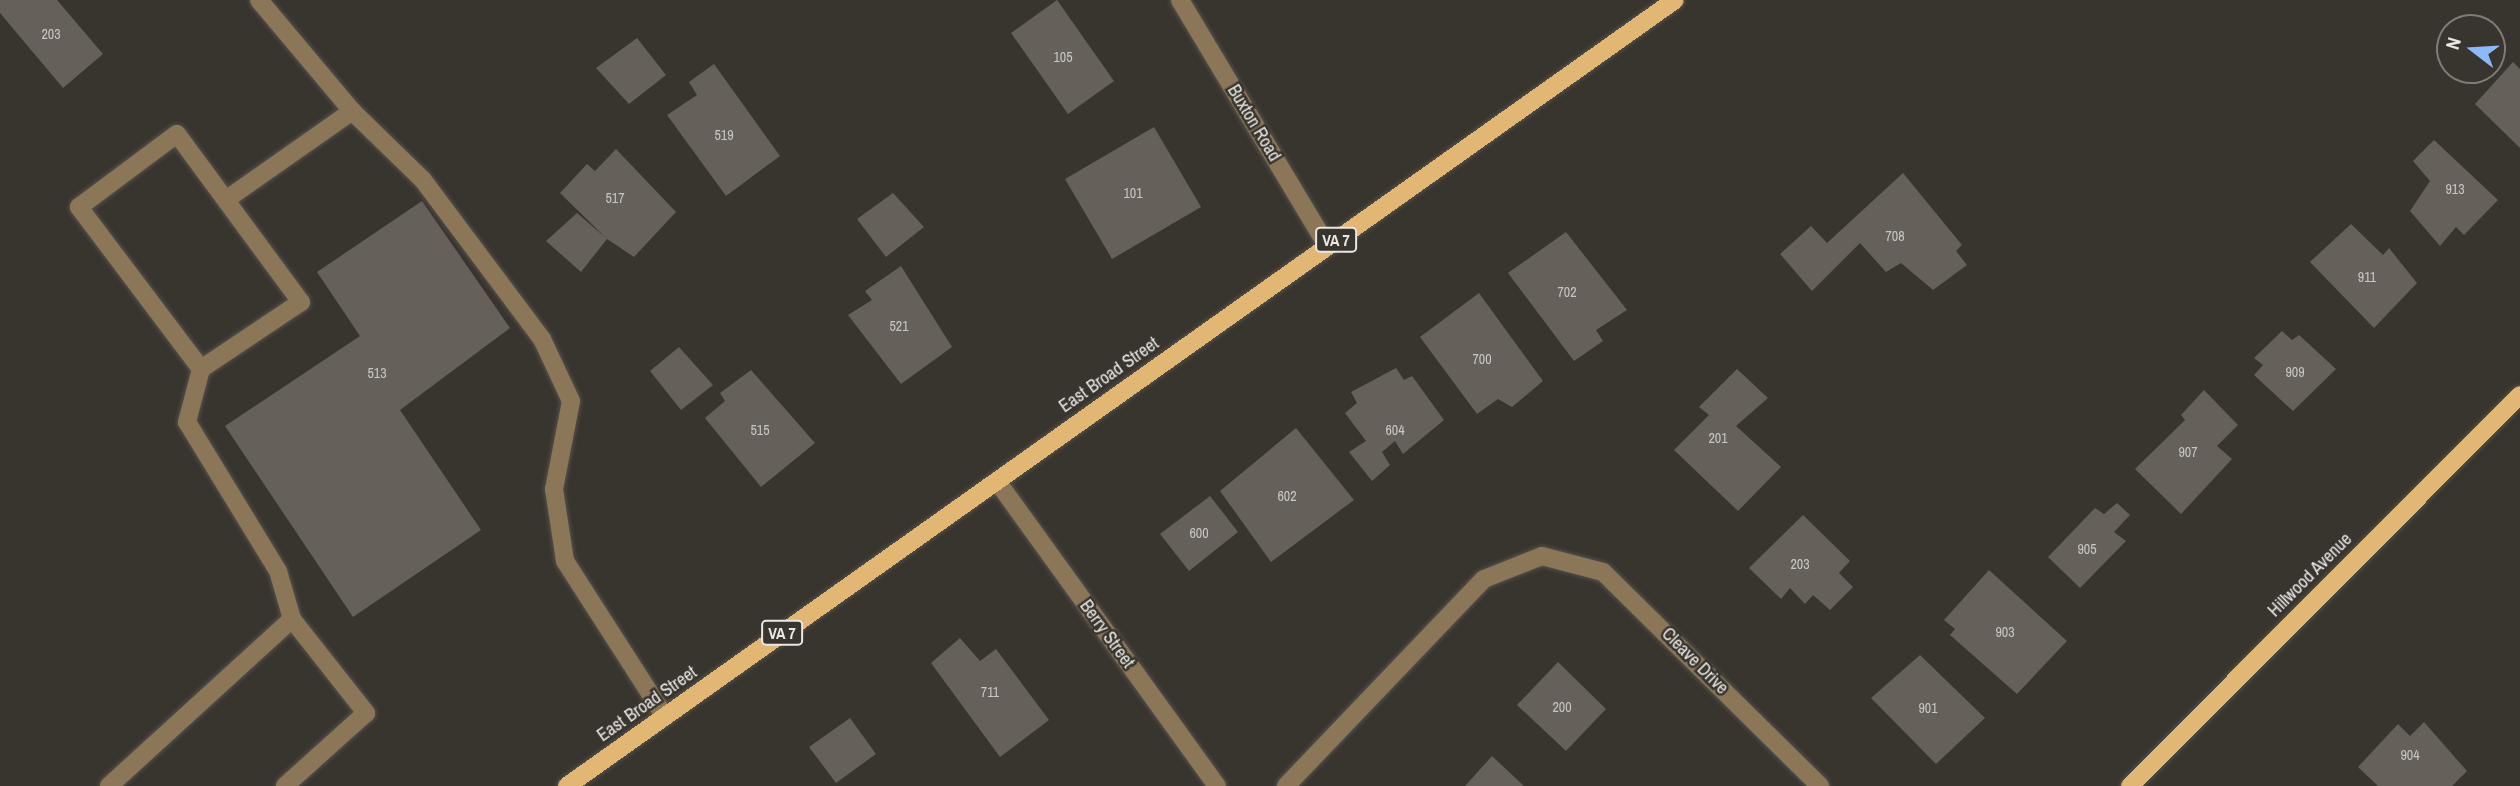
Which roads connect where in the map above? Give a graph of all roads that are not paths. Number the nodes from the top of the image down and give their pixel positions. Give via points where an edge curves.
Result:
1 (259, 0) edge
2 (1180, 0) edge
3 (1675, 0) edge
4 (352, 111) junction
5 (227, 199) junction
6 (1327, 246) junction
7 (201, 369) junction
8 (2520, 395) edge
9 (996, 481) junction
10 (292, 619) junction
11 (665, 716) junction
12 (109, 786) edge
13 (285, 786) edge
14 (568, 786) edge
15 (1217, 786) edge
16 (1286, 786) edge
17 (1820, 786) edge
18 (2130, 786) edge

1 - 4 street
2 - 6 street, Buxton Road
3 - 6 main road, East Broad Street / VA 7
4 - 5 street
4 - 11 street via 423,180 542,338 571,401 554,489 565,561
5 - 7 street via 301,302
5 - 7 street via 177,134 79,207
6 - 9 main road, East Broad Street / VA 7
7 - 10 street via 187,422 278,570
8 - 18 main road, Hillwood Avenue
9 - 11 main road, East Broad Street / VA 7
9 - 15 street, Berry Street
10 - 12 street
10 - 13 street via 366,713
11 - 14 main road, East Broad Street / VA 7
16 - 17 street, Cleave Drive via 1484,579 1511,563 1557,558 1603,572

